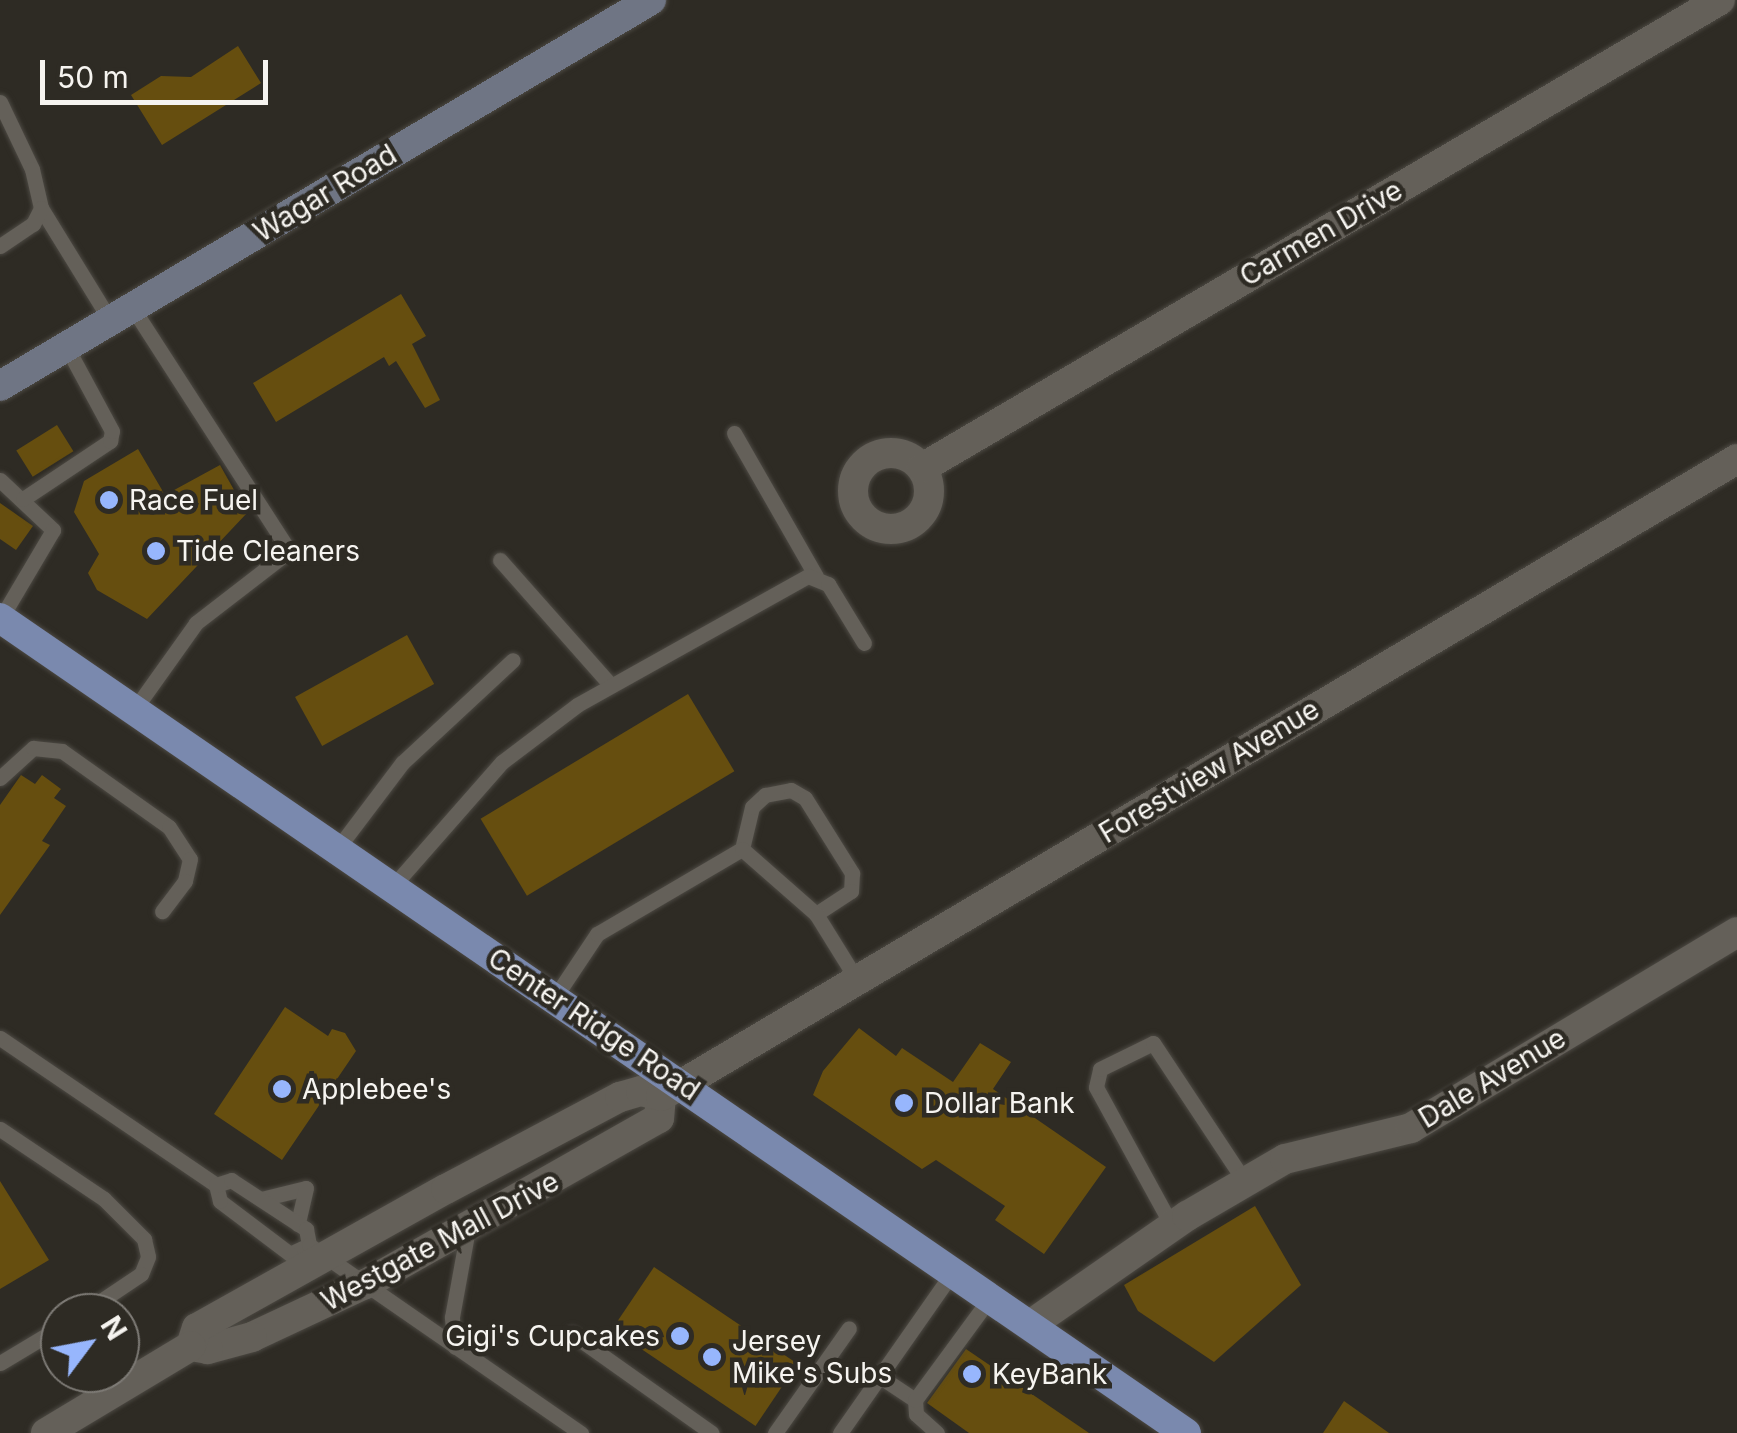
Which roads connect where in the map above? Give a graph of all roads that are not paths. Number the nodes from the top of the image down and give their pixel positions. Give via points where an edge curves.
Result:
1 (650, 0) edge
2 (1720, 0) edge
3 (0, 102) edge
4 (0, 125) edge
5 (18, 136) junction
6 (41, 208) junction
7 (0, 246) edge
8 (121, 314) junction
9 (66, 346) junction
10 (0, 386) edge
11 (734, 433) dead end
12 (1737, 458) edge
13 (922, 468) dead end
14 (0, 480) edge
15 (23, 499) junction
16 (500, 560) dead end
17 (816, 576) junction
18 (0, 618) edge
19 (864, 643) dead end
20 (513, 660) dead end
21 (609, 683) junction
22 (134, 710) junction
23 (0, 778) edge
24 (337, 849) junction
25 (742, 849) junction
26 (392, 886) junction
27 (162, 910) dead end
28 (816, 914) junction
29 (1737, 932) edge
30 (857, 980) junction
31 (555, 997) junction
32 (0, 1038) edge
33 (671, 1090) junction
34 (0, 1129) edge
35 (1244, 1182) junction
36 (216, 1185) junction
37 (261, 1199) junction
38 (298, 1224) junction
39 (1172, 1226) junction
40 (468, 1228) junction
41 (317, 1250) junction
42 (954, 1270) junction
43 (365, 1284) junction
44 (113, 1293) edge
45 (992, 1295) junction
46 (1034, 1323) junction
47 (849, 1328) dead end
48 (572, 1334) dead end
49 (40, 1339) edge
50 (191, 1346) junction
51 (456, 1347) junction
52 (0, 1363) edge
53 (880, 1376) junction
54 (915, 1400) junction
55 (46, 1433) edge
56 (581, 1433) edge
57 (712, 1433) edge
58 (775, 1433) edge
59 (840, 1433) edge
60 (938, 1433) edge
61 (1186, 1433) edge

1 - 8 main road, Wagar Road
2 - 13 street, Carmen Drive
3 - 5 lane
4 - 5 lane
5 - 6 lane
6 - 7 lane via 33,224
6 - 8 lane
8 - 9 main road, Wagar Road
8 - 22 lane via 290,551 196,623
9 - 10 main road, Wagar Road
9 - 15 lane via 112,431 110,441
11 - 17 lane
12 - 30 street, Forestview Avenue
14 - 15 lane
15 - 18 lane via 53,530
16 - 21 lane
17 - 19 lane
17 - 21 lane
18 - 22 main road, Center Ridge Road
20 - 24 lane via 402,763
21 - 26 lane via 502,762
22 - 24 main road, Center Ridge Road
23 - 27 lane via 34,748 62,752 169,827 190,858 185,881
24 - 26 main road, Center Ridge Road
25 - 28 lane
25 - 28 lane via 752,806 764,795 792,790 806,798 852,873 851,891
25 - 31 lane via 597,934
26 - 31 main road, Center Ridge Road
28 - 30 lane
29 - 35 street, Dale Avenue via 1411,1128 1285,1159
30 - 33 street, Forestview Avenue
31 - 33 main road, Center Ridge Road
32 - 36 lane
33 - 40 street, Westgate Mall Drive via 659,1118
33 - 41 street, Westgate Mall Drive via 620,1097
33 - 42 main road, Center Ridge Road
34 - 44 lane via 117,1209 144,1239 148,1257 141,1274
35 - 39 street, Dale Avenue
35 - 39 lane via 1153,1042 1100,1070 1096,1087
36 - 37 lane via 231,1180
36 - 41 lane via 220,1201 290,1254
37 - 38 lane
37 - 38 lane via 306,1188
38 - 41 lane
39 - 46 street, Dale Avenue
40 - 43 street, Westgate Mall Drive
40 - 51 lane via 452,1318
41 - 43 lane
41 - 50 street, Westgate Mall Drive via 197,1328
42 - 45 main road, Center Ridge Road
42 - 53 lane
43 - 50 street, Westgate Mall Drive via 252,1337 208,1349
43 - 51 lane
45 - 46 main road, Center Ridge Road
45 - 54 lane
46 - 61 main road, Center Ridge Road
47 - 58 lane
48 - 57 lane
49 - 52 lane
50 - 55 street, Westgate Mall Drive
51 - 56 lane
53 - 54 lane
53 - 59 lane
54 - 60 lane via 916,1414

